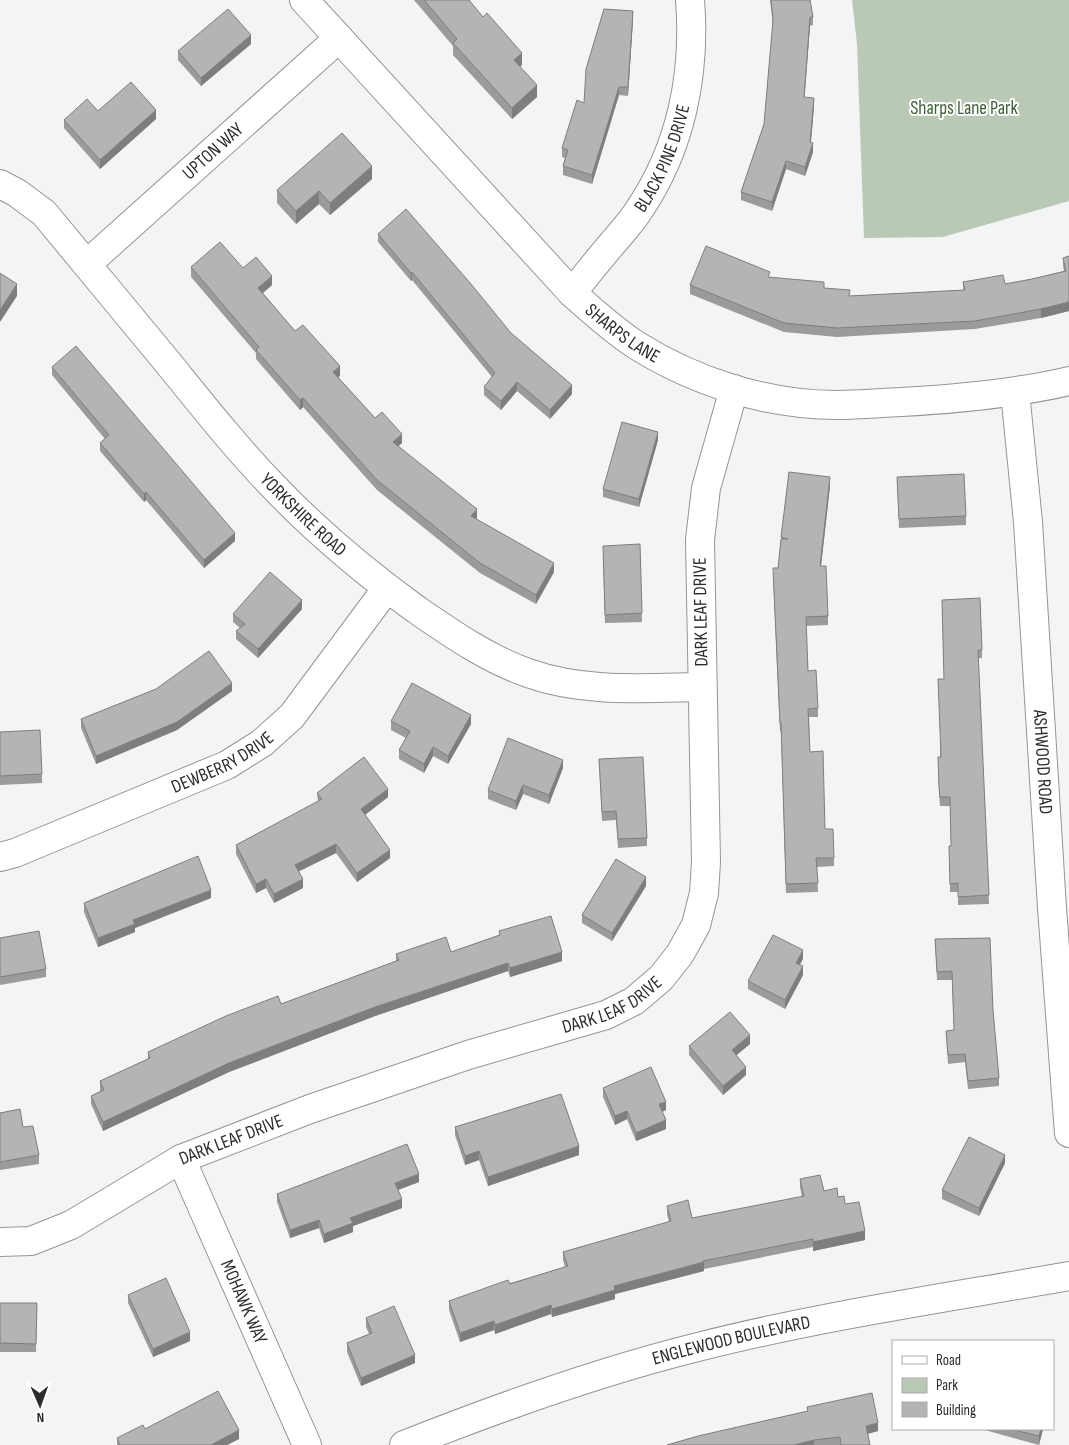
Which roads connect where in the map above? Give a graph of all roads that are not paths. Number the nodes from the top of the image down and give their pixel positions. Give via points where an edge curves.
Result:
1 (304, 0) edge
2 (690, 0) edge
3 (339, 38) junction
4 (0, 184) edge
5 (87, 264) junction
6 (572, 293) junction
7 (1069, 381) edge
8 (734, 390) junction
9 (1015, 392) junction
10 (387, 588) junction
11 (702, 687) junction
12 (0, 857) edge
13 (1060, 908) edge
14 (1069, 1133) edge
15 (181, 1159) junction
16 (0, 1242) edge
17 (1069, 1276) edge
18 (306, 1445) edge
19 (404, 1445) edge

1 - 3 street, SHARPS LANE
2 - 6 street, BLACK PINE DRIVE via 690,73 680,122 663,168 639,211
3 - 5 street, UPTON WAY
3 - 6 street, SHARPS LANE
4 - 5 street, YORKSHIRE ROAD via 17,192 44,213
5 - 10 street, YORKSHIRE ROAD via 214,420 274,487 326,538
6 - 8 street, SHARPS LANE via 601,320 636,345 682,370
7 - 9 street, SHARPS LANE
8 - 9 street, SHARPS LANE via 789,401 835,405 947,400
8 - 11 street, DARK LEAF DRIVE via 706,488 700,540
9 - 13 street, ASHWOOD ROAD
10 - 11 street, YORKSHIRE ROAD via 441,627 494,659 530,674 567,684 606,688
10 - 12 street, DEWBERRY DRIVE via 292,716 262,743 227,765
11 - 15 street, DARK LEAF DRIVE via 704,893 696,925 680,954 661,978 634,1001 606,1015 468,1055 319,1106
13 - 14 street, ASHWOOD ROAD
15 - 16 street, DARK LEAF DRIVE via 71,1225 31,1241
15 - 18 street, MOHAWK WAY
17 - 19 street, ENGLEWOOD BOULEVARD via 806,1322 698,1347 592,1376

